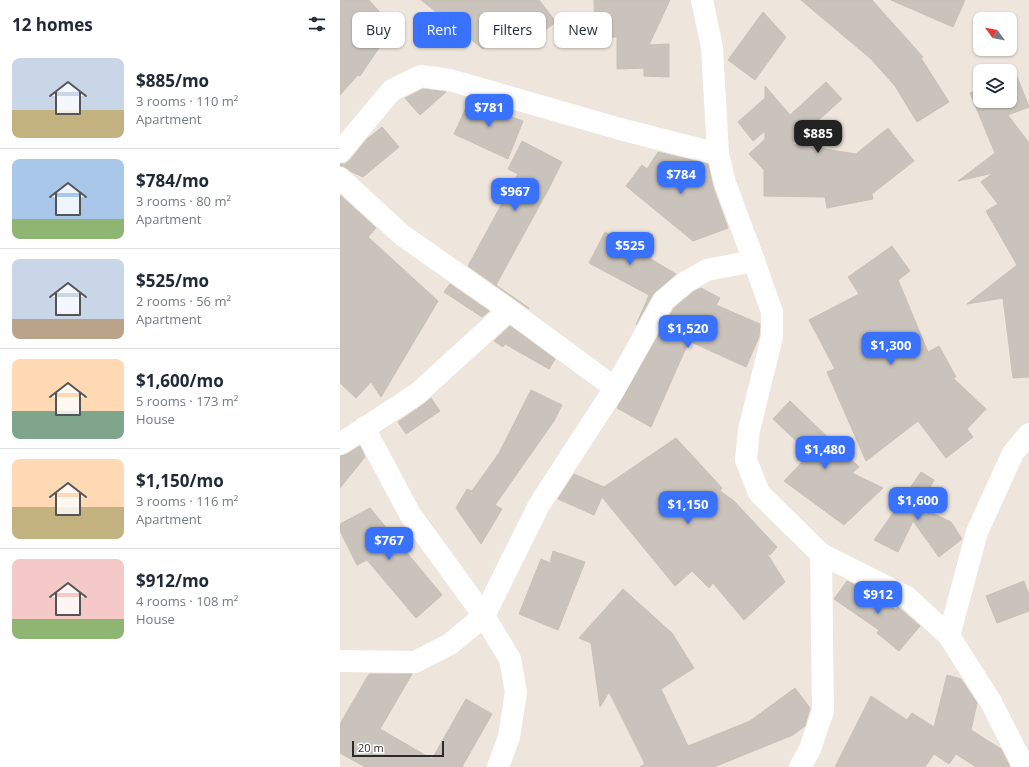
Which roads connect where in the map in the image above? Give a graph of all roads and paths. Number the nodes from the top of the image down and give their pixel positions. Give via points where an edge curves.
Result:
1 (702, 0) edge
2 (340, 152) edge
3 (718, 154) junction
4 (340, 178) edge
5 (754, 261) junction
6 (509, 310) junction
7 (615, 388) junction
8 (364, 428) junction
9 (1029, 434) edge
10 (340, 444) edge
11 (821, 554) junction
12 (484, 616) junction
13 (949, 636) junction
14 (340, 661) edge
15 (498, 767) edge
16 (800, 767) edge
17 (1024, 767) edge

1 - 3 street via 712,48
2 - 3 street via 392,90 421,76 450,80
3 - 5 street via 725,183
4 - 6 street via 402,235
5 - 7 street via 707,270 686,282 664,300
5 - 11 street via 772,312 772,338 748,430 746,460 759,493
6 - 7 street
6 - 8 street via 417,394
7 - 12 street via 538,505
8 - 10 street
8 - 12 street via 410,514
9 - 13 street via 1013,453 977,532
11 - 13 street via 908,597
11 - 16 street via 823,711 810,749
12 - 14 street via 450,644 415,662
12 - 15 street via 510,659 516,692 509,737
13 - 17 street via 991,702

